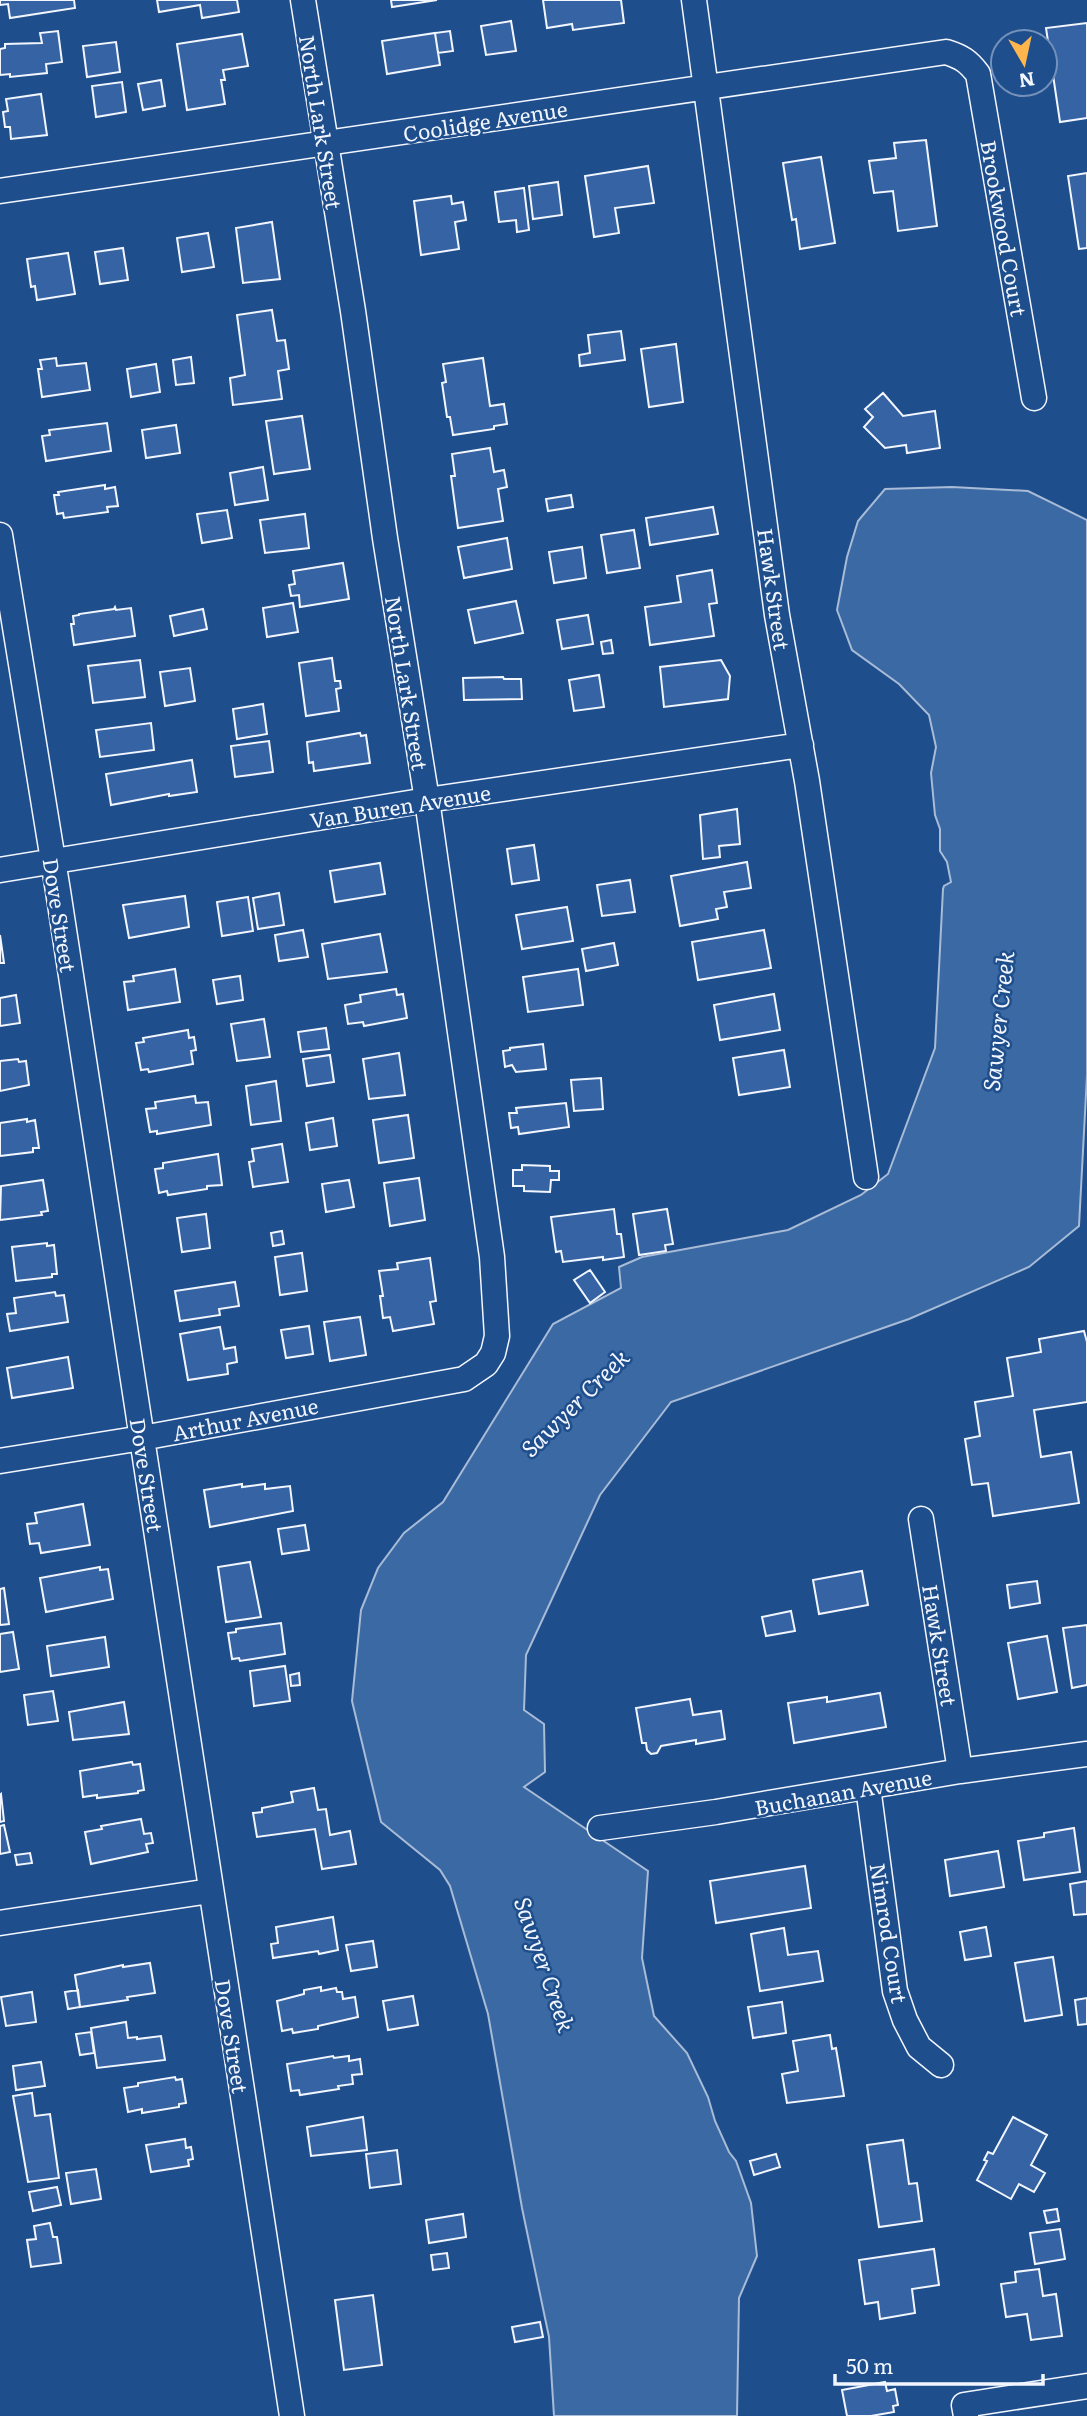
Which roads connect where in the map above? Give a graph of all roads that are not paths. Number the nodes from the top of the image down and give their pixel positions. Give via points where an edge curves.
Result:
1 (303, 0) edge
2 (694, 0) edge
3 (969, 62) joint
4 (705, 87) junction
5 (325, 145) junction
6 (0, 191) edge
7 (1034, 398) dead end
8 (0, 535) edge
9 (801, 745) junction
10 (427, 800) junction
11 (53, 861) junction
12 (0, 870) edge
13 (866, 1177) dead end
14 (486, 1364) joint
15 (142, 1438) junction
16 (0, 1461) edge
17 (921, 1519) dead end
18 (1087, 1754) edge
19 (960, 1771) junction
20 (868, 1787) junction
21 (600, 1828) dead end
22 (210, 1891) junction
23 (0, 1923) edge
24 (941, 2065) dead end
25 (1087, 2386) edge
26 (965, 2411) edge
27 (292, 2416) edge

1 - 5 street, North Lark Street
2 - 4 street, Hawk Street
3 - 4 street, Coolidge Avenue via 946,52
3 - 7 street, Brookwood Court via 978,74
4 - 5 street, Coolidge Avenue
4 - 9 street, Hawk Street via 777,615
5 - 6 street, Coolidge Avenue
5 - 10 street, North Lark Street
8 - 11 street, Dove Street
9 - 10 street, Van Buren Avenue
9 - 13 street, Hawk Street
10 - 11 street, Van Buren Avenue
10 - 14 street, North Lark Street via 492,1256 497,1336
11 - 12 street, Van Buren Avenue
11 - 15 street, Dove Street
14 - 15 street, Arthur Avenue via 464,1379
15 - 16 street, Arthur Avenue
15 - 22 street, Dove Street
17 - 19 street, Hawk Street
18 - 19 street, Buchanan Avenue
19 - 20 street, Buchanan Avenue
20 - 21 street, Buchanan Avenue
20 - 24 street, Nimrod Court via 895,1990 919,2047
22 - 23 street
22 - 27 street, Dove Street
25 - 26 street

